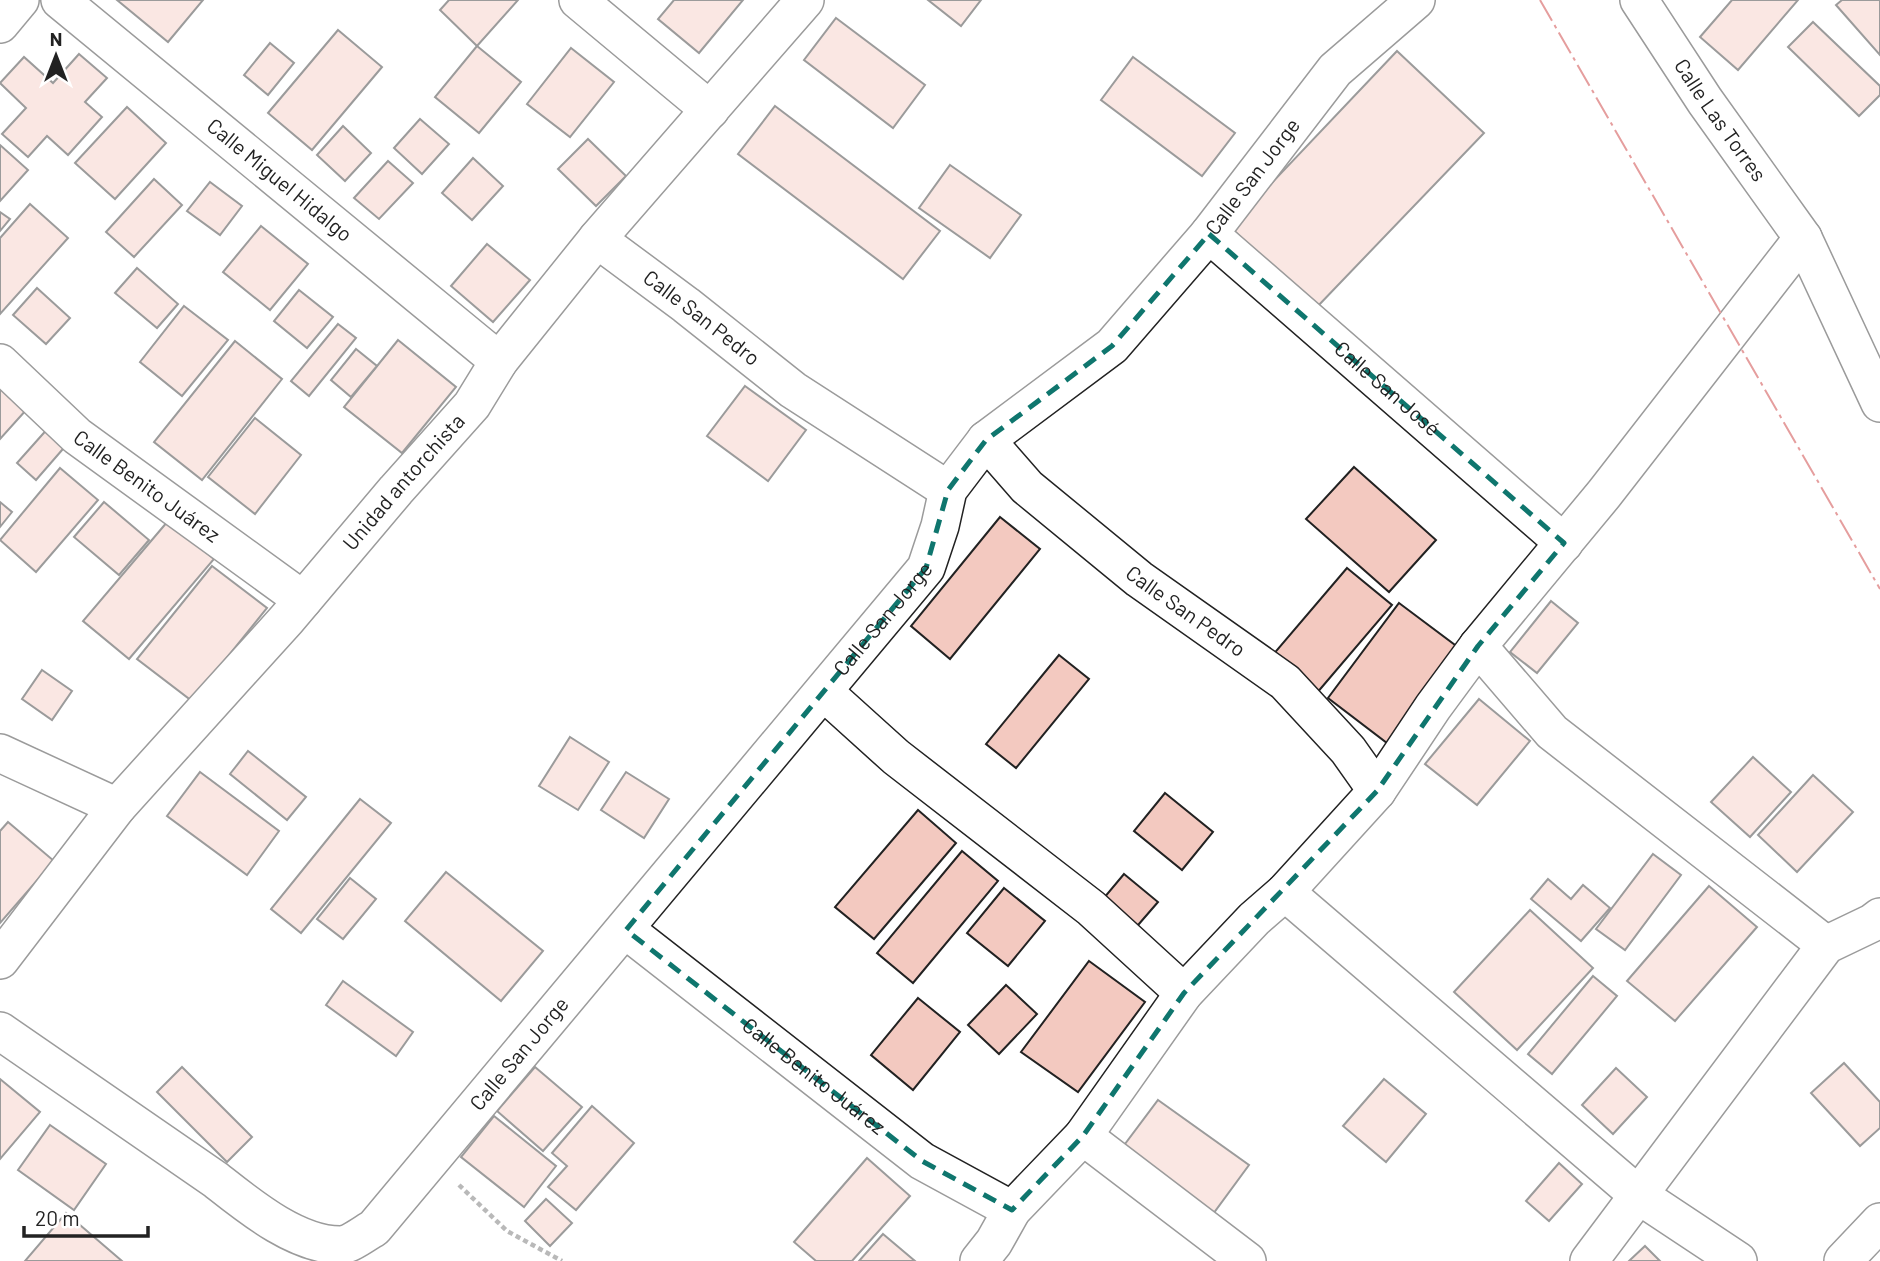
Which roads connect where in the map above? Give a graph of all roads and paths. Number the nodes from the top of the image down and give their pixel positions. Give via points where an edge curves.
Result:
1 (20, 0) edge
2 (60, 0) edge
3 (578, 0) edge
4 (804, 0) edge
5 (1416, 0) edge
6 (1639, 0) edge
7 (0, 24) edge
8 (710, 110) junction
9 (1209, 234) junction
10 (1803, 238) junction
11 (597, 239) junction
12 (499, 361) junction
13 (0, 363) edge
14 (1880, 403) edge
15 (986, 440) junction
16 (948, 490) junction
17 (1564, 544) junction
18 (303, 600) junction
19 (1478, 646) junction
20 (824, 692) junction
21 (0, 753) edge
22 (1377, 791) junction
23 (117, 807) junction
24 (1284, 892) junction
25 (1880, 917) edge
26 (626, 930) junction
27 (1826, 945) junction
28 (0, 960) edge
29 (1184, 993) junction
30 (0, 1031) edge
31 (1083, 1136) junction
32 (430, 1158) junction
33 (1637, 1194) junction
34 (1012, 1210) junction
35 (1880, 1222) edge
36 (562, 1261) edge
37 (979, 1261) edge
38 (1247, 1261) edge
39 (1589, 1261) edge
40 (1738, 1261) edge
41 (1843, 1261) edge

1 - 7 street
2 - 12 street, Calle Miguel Hidalgo
3 - 8 street
4 - 8 street, Unidad antorchista
5 - 9 street, Calle San Jorge via 1335,70
6 - 10 street, Calle Las Torres
8 - 11 street, Unidad antorchista
9 - 15 street, Calle San Jorge via 1112,346
9 - 17 street, Calle San José
10 - 14 street, Calle Las Torres
10 - 17 street
11 - 12 street, Unidad antorchista
11 - 16 street, Calle San Pedro via 793,390
12 - 18 street, Unidad antorchista via 472,405
13 - 18 street, Calle Benito Juárez via 78,436
15 - 16 street, Calle San Jorge
15 - 22 street, Calle San Pedro via 1027,487 1139,579 1284,682 1348,750
16 - 20 street, Calle San Jorge via 926,568
17 - 19 street
18 - 23 street, Unidad antorchista
19 - 22 street
19 - 27 street via 1552,732
20 - 26 street, Calle San Jorge
20 - 29 street via 896,757 1091,908
21 - 23 street
22 - 24 street
23 - 28 street, Unidad antorchista
24 - 29 street
24 - 33 street
25 - 27 street
26 - 32 street, Calle San Jorge
26 - 34 street, Calle Benito Juárez via 922,1161
27 - 33 street
29 - 31 street
30 - 32 street, Calle San Jorge via 297,1236 342,1245 374,1228
31 - 34 street
31 - 38 street
32 - 36 path via 507,1231
33 - 39 street
33 - 40 street
34 - 37 street
35 - 41 street

